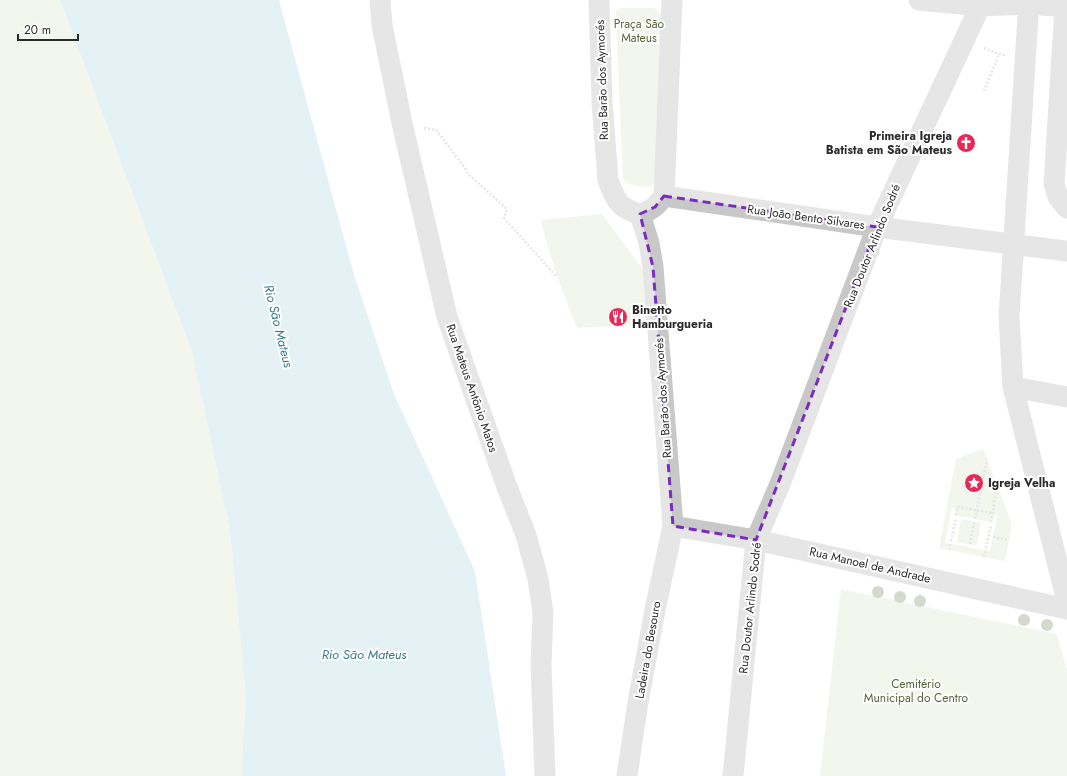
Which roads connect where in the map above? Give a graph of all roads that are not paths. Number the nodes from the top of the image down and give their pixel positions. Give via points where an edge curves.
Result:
1 (380, 0) edge
2 (599, 0) edge
3 (672, 0) edge
4 (918, 0) edge
5 (1029, 2) edge
6 (982, 3) edge
7 (1066, 7) edge
8 (664, 196) junction
9 (1067, 208) edge
10 (640, 214) junction
11 (877, 227) junction
12 (1014, 244) junction
13 (1067, 251) edge
14 (1013, 387) junction
15 (1067, 397) edge
16 (673, 526) junction
17 (756, 540) junction
18 (1067, 600) edge
19 (1067, 609) edge
20 (545, 776) edge
21 (627, 776) edge
22 (733, 776) edge

1 - 20 street, Rua Mateus Antônio Matos via 382,25 402,123 447,317 526,535 538,579 543,613 541,664
2 - 10 street, Rua Barão dos Aymorés via 602,102 608,180 621,206
3 - 8 street
4 - 6 street
5 - 6 street
5 - 7 street
5 - 12 street
6 - 11 street, Rua Doutor Arlindo Sodré
7 - 9 street via 1054,184 1058,197
8 - 10 street via 656,207
8 - 11 street, Rua João Bento Silvares
10 - 16 street, Rua Barão dos Aymorés via 653,267
11 - 12 street, Rua João Bento Silvares
11 - 17 street, Rua Doutor Arlindo Sodré via 780,484
12 - 13 street, Rua João Bento Silvares
12 - 14 street via 1009,317
14 - 15 street
14 - 18 street
16 - 17 street, Rua Manoel de Andrade
16 - 21 street, Ladeira do Besouro via 638,702
17 - 19 street, Rua Manoel de Andrade
17 - 22 street, Rua Doutor Arlindo Sodré

